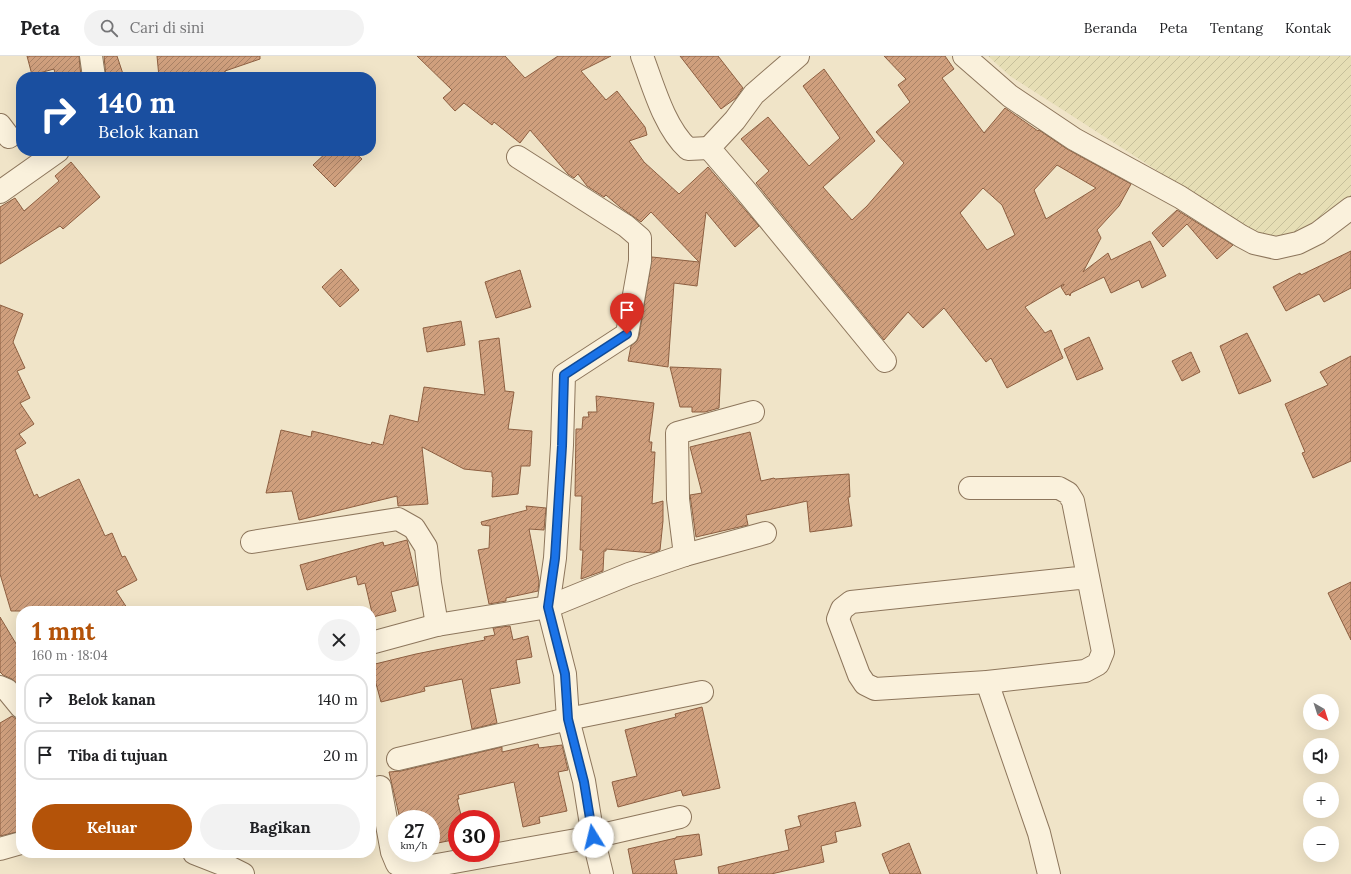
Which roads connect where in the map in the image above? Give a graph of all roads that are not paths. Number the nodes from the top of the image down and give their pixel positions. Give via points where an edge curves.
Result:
1 (91, 56) edge
2 (642, 56) edge
3 (798, 56) edge
4 (964, 56) edge
5 (93, 72) edge
6 (709, 148) junction
7 (51, 156) edge
8 (518, 157) dead end
9 (0, 192) edge
10 (1351, 208) edge
11 (885, 361) dead end
12 (753, 412) dead end
13 (970, 488) dead end
14 (765, 534) dead end
15 (252, 542) dead end
16 (685, 554) junction
17 (1088, 577) junction
18 (548, 607) junction
19 (437, 625) junction
20 (376, 642) edge
21 (987, 682) junction
22 (0, 687) edge
23 (702, 692) dead end
24 (16, 701) edge
25 (568, 719) junction
26 (398, 759) dead end
27 (380, 787) dead end
28 (680, 818) dead end
29 (593, 837) junction
30 (16, 844) edge
31 (0, 848) edge
32 (207, 858) edge
33 (243, 874) edge
34 (602, 874) edge
35 (1049, 874) edge

1 - 5 street
2 - 6 street via 669,126 679,140 688,149
3 - 6 street via 754,94 735,120
4 - 10 street via 1010,96 1074,139 1180,196 1254,243 1276,248 1298,243 1318,233
6 - 11 street
7 - 9 street
8 - 18 street via 626,226 640,238 640,261 627,334 564,375 555,558
12 - 16 street via 678,424 678,499
13 - 17 street via 1060,488 1068,493 1073,501
14 - 16 street
15 - 19 street via 398,519 414,528 426,547
16 - 18 street
17 - 21 street via 1103,652 1098,664 1085,671
17 - 21 street via 851,602 842,609 838,619 859,675 865,684 875,689
18 - 19 street
18 - 25 street via 565,674
19 - 20 street
21 - 35 street via 1039,833
22 - 24 street via 7,690
23 - 25 street
25 - 26 street
25 - 29 street via 584,782
27 - 29 street via 392,852 398,864 409,870
28 - 29 street
29 - 34 street
30 - 31 street
32 - 33 street

